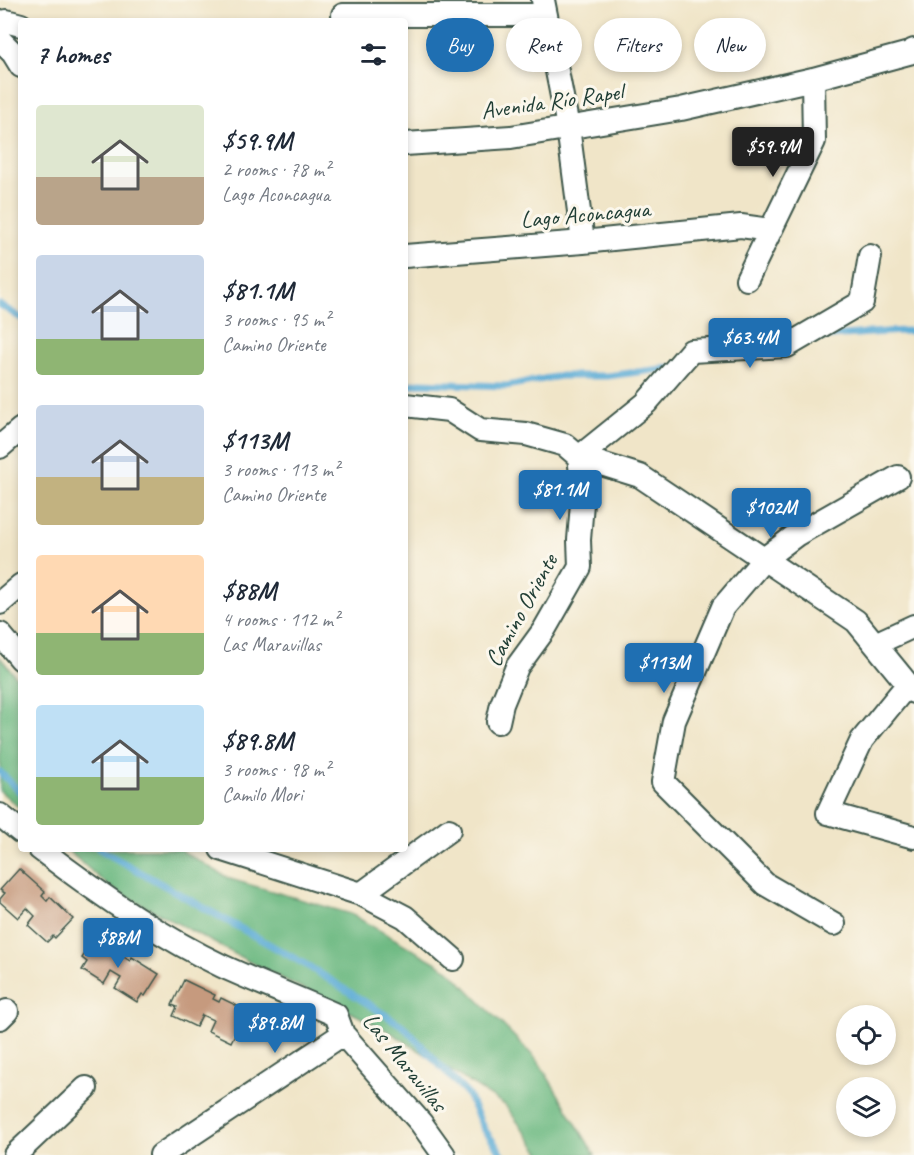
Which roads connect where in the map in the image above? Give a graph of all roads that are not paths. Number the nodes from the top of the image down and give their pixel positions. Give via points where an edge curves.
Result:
1 (544, 8) edge
2 (346, 12) edge
3 (0, 22) edge
4 (18, 24) edge
5 (0, 40) edge
6 (914, 50) edge
7 (18, 61) edge
8 (813, 79) junction
9 (568, 128) junction
10 (408, 144) edge
11 (770, 230) junction
12 (583, 242) junction
13 (408, 256) edge
14 (870, 256) dead end
15 (747, 279) dead end
16 (408, 405) edge
17 (18, 432) edge
18 (0, 447) edge
19 (579, 457) junction
20 (898, 477) dead end
21 (764, 559) junction
22 (18, 588) edge
23 (0, 603) edge
24 (914, 626) edge
25 (0, 634) edge
26 (875, 644) junction
27 (18, 655) edge
28 (911, 688) edge
29 (498, 722) dead end
30 (0, 815) edge
31 (18, 830) edge
32 (449, 830) dead end
33 (914, 837) edge
34 (44, 852) edge
35 (239, 852) edge
36 (361, 894) junction
37 (834, 924) dead end
38 (453, 959) dead end
39 (343, 1034) junction
40 (86, 1088) dead end
41 (15, 1155) edge
42 (161, 1155) edge
43 (444, 1155) edge

1 - 2 street
1 - 9 street
3 - 4 street
5 - 7 street
6 - 8 street, Avenida Río Rapel
8 - 9 street, Avenida Río Rapel via 681,109
8 - 11 street via 814,141
9 - 10 street, Avenida Río Rapel
9 - 12 street
11 - 12 street, Lago Aconcagua via 741,226
11 - 15 street
12 - 13 street, Lago Aconcagua
14 - 19 street via 862,302 787,346 691,351 646,403
16 - 19 street via 449,410 480,430 526,434 565,445
17 - 18 street
19 - 21 street via 640,476
19 - 29 street, Camino Oriente via 583,491 580,567 544,630 517,667
20 - 21 street via 796,535
21 - 26 street via 856,621
21 - 37 street via 723,607 674,721 663,782 765,884
22 - 23 street
24 - 26 street
25 - 27 street
26 - 28 street
28 - 33 street via 862,740 828,813
30 - 31 street
32 - 36 street
34 - 39 street, Las Maravillas via 174,940 336,1015
35 - 36 street
36 - 38 street via 405,917
39 - 42 street
39 - 43 street, Las Maravillas
40 - 41 street

